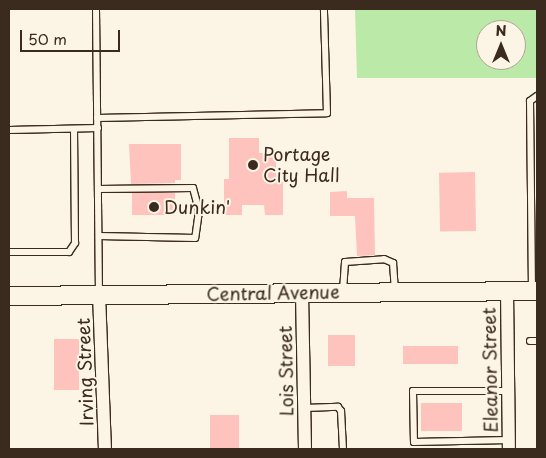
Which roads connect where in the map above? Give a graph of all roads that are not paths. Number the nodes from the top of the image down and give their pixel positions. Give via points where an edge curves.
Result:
1 (96, 9) edge
2 (324, 9) edge
3 (537, 96) edge
4 (97, 118) junction
5 (98, 128) junction
6 (74, 129) junction
7 (9, 130) edge
8 (98, 189) junction
9 (99, 236) junction
10 (9, 252) edge
11 (507, 291) junction
12 (535, 291) edge
13 (343, 292) junction
14 (395, 292) junction
15 (302, 293) junction
16 (99, 294) junction
17 (9, 296) edge
18 (508, 391) junction
19 (305, 408) junction
20 (509, 444) edge
21 (105, 449) edge
22 (305, 449) edge
23 (343, 449) edge

1 - 4 lane
2 - 4 lane via 327,114
3 - 12 lane via 530,101
4 - 5 lane
5 - 6 lane
5 - 8 lane
6 - 7 lane
6 - 10 lane via 75,243 69,252
8 - 9 lane
8 - 9 lane via 193,188 199,211 195,238
9 - 16 lane
11 - 12 main road, Central Avenue
11 - 14 main road, Central Avenue
11 - 18 street, Eleanor Street
13 - 14 main road, Central Avenue
13 - 14 lane via 345,262 384,259 393,263
13 - 15 main road, Central Avenue
15 - 16 main road, Central Avenue
15 - 19 street, Lois Street
16 - 17 main road, Central Avenue
16 - 21 street, Irving Street
18 - 20 street, Eleanor Street
18 - 20 lane via 413,391 414,442
19 - 22 street, Lois Street
19 - 23 lane via 338,407 341,411

